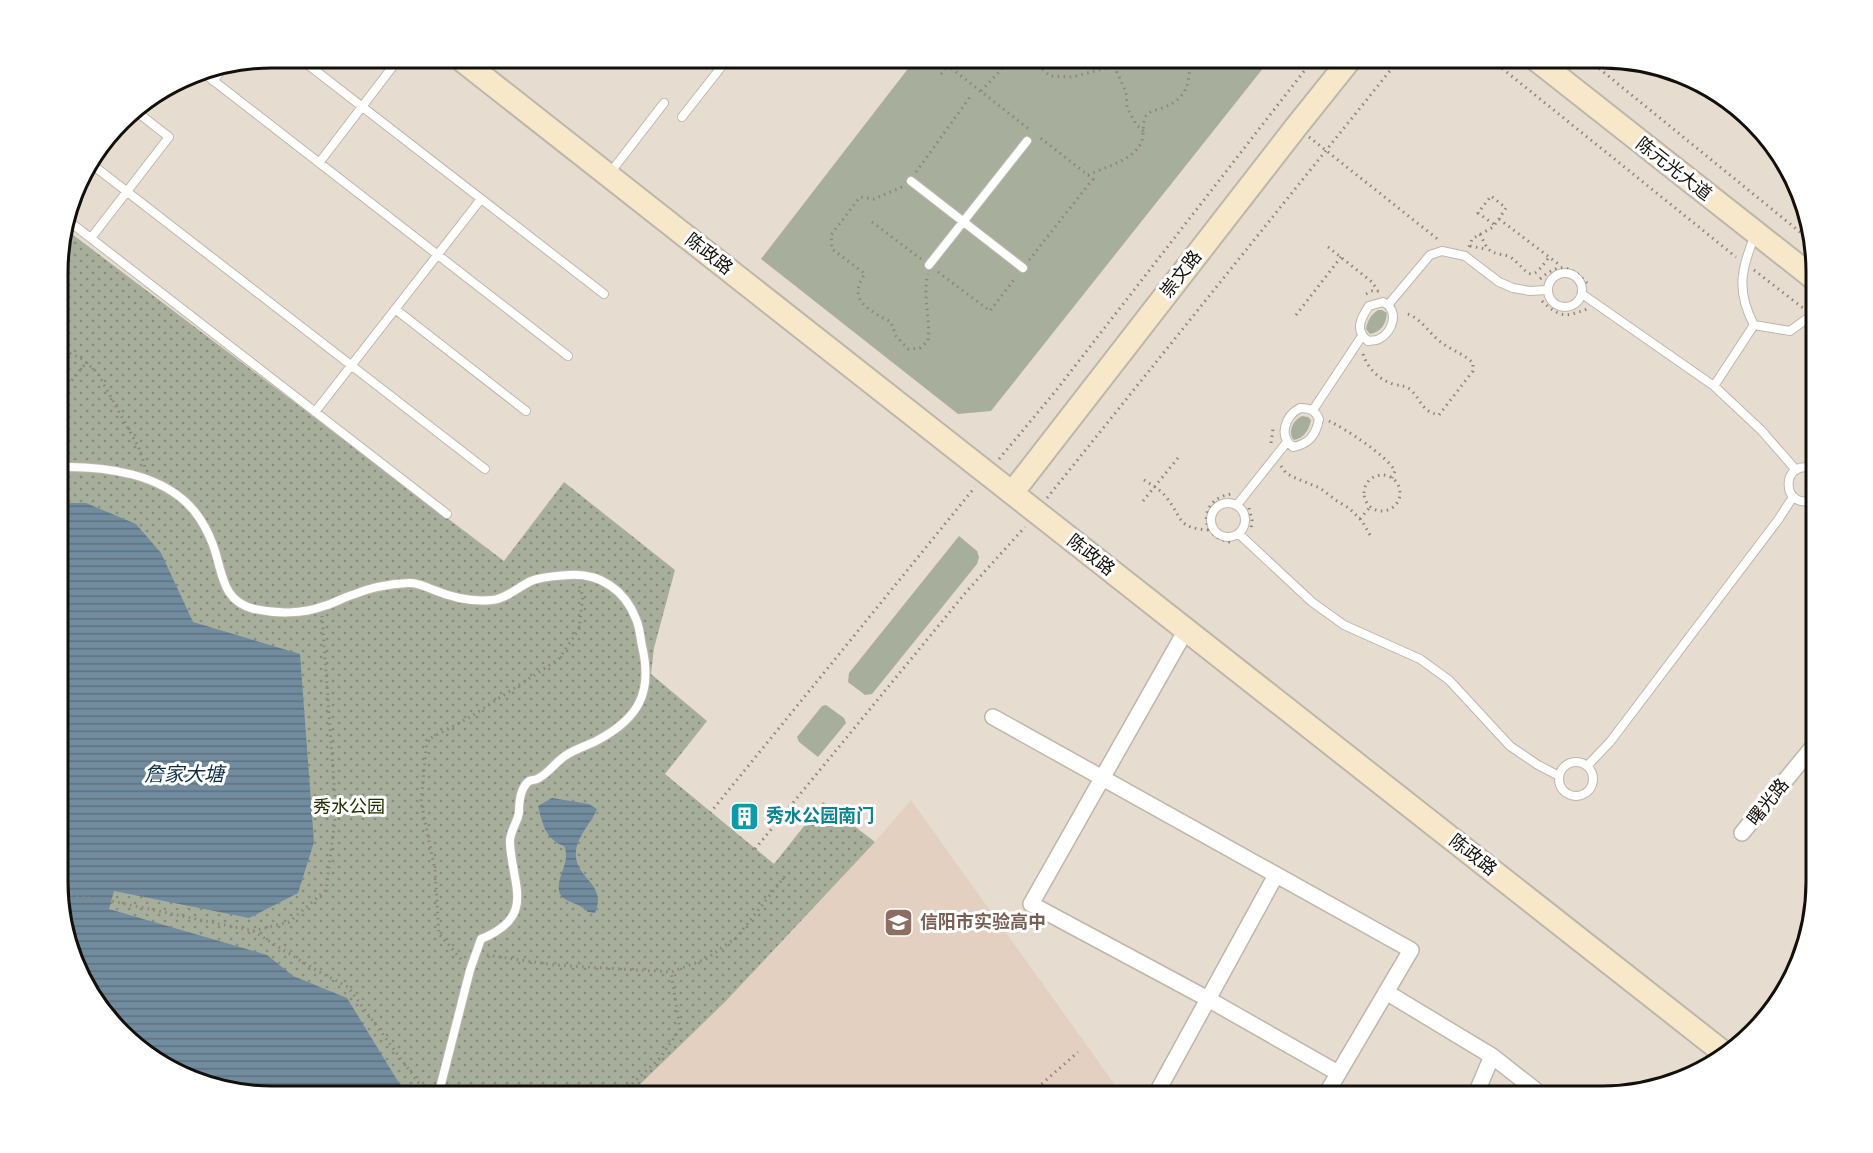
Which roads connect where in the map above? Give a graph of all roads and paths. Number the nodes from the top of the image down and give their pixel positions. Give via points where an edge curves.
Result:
1 (312, 68) edge
2 (392, 68) edge
3 (474, 68) edge
4 (720, 68) edge
5 (946, 68) edge
6 (951, 68) edge
7 (1003, 68) edge
8 (1041, 68) edge
9 (1106, 68) edge
10 (1115, 68) edge
11 (1190, 68) edge
12 (1306, 68) edge
13 (1341, 68) edge
14 (1392, 68) edge
15 (1502, 68) edge
16 (1547, 68) edge
17 (1599, 68) edge
18 (941, 74) dead end
19 (218, 75) edge
20 (209, 77) edge
21 (213, 81) junction
22 (981, 91) junction
23 (970, 97) dead end
24 (664, 103) dead end
25 (362, 107) junction
26 (141, 115) edge
27 (682, 117) dead end
28 (1296, 127) junction
29 (1144, 132) junction
30 (1027, 141) dead end
31 (1325, 149) junction
32 (319, 163) junction
33 (96, 168) edge
34 (1088, 175) junction
35 (609, 176) junction
36 (911, 181) junction
37 (127, 192) junction
38 (481, 199) junction
39 (1499, 218) junction
40 (872, 222) dead end
41 (964, 222) junction
42 (73, 224) edge
43 (1495, 225) junction
44 (1756, 233) junction
45 (1480, 234) junction
46 (1802, 234) edge
47 (91, 238) junction
48 (1447, 246) dead end
49 (1328, 247) dead end
50 (1477, 253) dead end
51 (437, 255) junction
52 (1549, 257) junction
53 (1341, 258) junction
54 (1744, 263) junction
55 (929, 265) joint
56 (1562, 267) junction
57 (1023, 268) junction
58 (1805, 272) edge
59 (1539, 280) dead end
60 (1387, 290) dead end
61 (1547, 290) junction
62 (1593, 290) dead end
63 (1377, 291) junction
64 (603, 294) dead end
65 (1582, 294) junction
66 (1540, 298) dead end
67 (1362, 299) dead end
68 (1390, 303) junction
69 (1405, 307) dead end
70 (1805, 307) edge
71 (1590, 308) dead end
72 (395, 309) junction
73 (1405, 313) junction
74 (1296, 315) dead end
75 (1805, 320) edge
76 (1401, 322) dead end
77 (1754, 325) junction
78 (1362, 336) junction
79 (68, 353) edge
80 (568, 356) dead end
81 (1359, 359) dead end
82 (86, 363) junction
83 (351, 366) junction
84 (68, 385) edge
85 (1714, 386) junction
86 (1313, 410) junction
87 (526, 411) dead end
88 (315, 412) junction
89 (1325, 419) dead end
90 (1274, 425) dead end
91 (1287, 442) junction
92 (1271, 446) dead end
93 (1178, 458) dead end
94 (1274, 459) junction
95 (1285, 461) dead end
96 (1281, 465) junction
97 (68, 468) edge
98 (1805, 468) edge
99 (485, 469) dead end
100 (1276, 470) dead end
101 (1796, 470) junction
102 (987, 473) junction
103 (1392, 478) junction
104 (149, 480) junction
105 (1144, 480) dead end
106 (1155, 487) junction
107 (1012, 493) junction
108 (1236, 494) dead end
109 (1793, 497) junction
110 (1143, 501) dead end
111 (1805, 502) edge
112 (1250, 504) dead end
113 (1237, 505) junction
114 (1370, 507) junction
115 (1036, 512) junction
116 (447, 514) dead end
117 (1360, 519) junction
118 (1209, 530) junction
119 (1251, 531) dead end
120 (1239, 534) junction
121 (1370, 536) dead end
122 (1238, 547) dead end
123 (575, 575) junction
124 (322, 607) junction
125 (1186, 630) junction
126 (993, 717) dead end
127 (1805, 756) edge
128 (1587, 766) junction
129 (1558, 776) junction
130 (1102, 778) junction
131 (710, 813) dead end
132 (1742, 833) dead end
133 (755, 849) dead end
134 (786, 875) dead end
135 (1276, 875) junction
136 (68, 894) edge
137 (253, 931) junction
138 (476, 953) junction
139 (470, 970) junction
140 (671, 972) junction
141 (1386, 992) junction
142 (1208, 999) junction
143 (1718, 1049) edge
144 (1077, 1052) dead end
145 (1492, 1056) junction
146 (1338, 1073) junction
147 (1040, 1085) edge
148 (1161, 1085) edge
149 (1331, 1085) edge
150 (1480, 1085) edge
151 (1529, 1085) edge
152 (424, 1086) edge
153 (441, 1086) edge
154 (631, 1086) edge

1 - 25 lane
2 - 25 lane
3 - 35 street, 陈政路
4 - 27 lane
5 - 18 path
6 - 22 path
7 - 22 path
8 - 9 path via 1050,76 1072,77
10 - 29 path via 1126,92 1127,108
11 - 29 path via 1185,93 1176,102 1148,114 1144,118
12 - 102 path via 1054,393
13 - 28 street, 崇文路
14 - 31 path
15 - 54 path
16 - 44 street, 陈元光大道
17 - 46 path
19 - 21 lane
20 - 21 lane
21 - 32 lane
22 - 34 path
23 - 36 path
24 - 35 lane
25 - 32 lane
25 - 38 lane
26 - 37 lane via 169,137
28 - 31 path
28 - 107 street, 崇文路
29 - 34 path via 1141,144 1131,154
30 - 41 lane
31 - 48 path
31 - 115 path
32 - 51 lane
33 - 37 lane
34 - 57 path via 1093,179
35 - 102 street, 陈政路
36 - 41 lane
36 - 57 path via 874,199 860,197 831,235 832,249 865,274 857,290 859,300 891,322 896,336 908,349 920,348 928,341 925,296 932,267 990,311
37 - 47 lane
37 - 83 lane
38 - 51 lane
38 - 64 lane
39 - 43 path
39 - 43 path via 1506,208 1491,196 1478,213
39 - 52 path
40 - 55 path
41 - 55 lane
41 - 57 lane
42 - 47 lane
43 - 45 path
44 - 54 lane
44 - 58 street, 陈元光大道
45 - 50 path via 1472,239 1468,249
45 - 52 path via 1486,249 1496,256 1509,256 1525,272 1538,273
47 - 88 lane
49 - 53 path
51 - 72 lane
51 - 80 lane
52 - 56 path
53 - 63 path via 1372,282
53 - 74 path
54 - 70 path
54 - 77 lane via 1745,309
56 - 59 path via 1550,270
56 - 62 path via 1576,272
60 - 63 path
61 - 65 lane via 1552,303 1568,308
61 - 65 lane via 1551,279 1566,273 1580,281
61 - 68 lane via 1513,288 1465,256 1442,251 1430,255
63 - 67 path
63 - 68 path
65 - 85 lane
66 - 71 path via 1562,315
68 - 73 path
68 - 78 lane via 1369,306 1360,323
68 - 78 lane via 1393,321 1385,334 1368,341
69 - 73 path
72 - 83 lane
72 - 87 lane
73 - 76 path
73 - 81 path via 1412,314 1437,339 1473,363 1473,371 1439,415 1422,406 1409,389 1382,379 1365,362 1365,353
75 - 77 lane via 1790,331
77 - 85 lane
78 - 86 lane
79 - 82 path
82 - 84 path
82 - 104 path via 97,372 139,448
83 - 88 lane
83 - 99 lane
85 - 101 lane
86 - 91 lane via 1294,411 1284,429
86 - 91 lane via 1319,419 1310,439 1293,447
88 - 116 lane
89 - 103 path via 1348,431 1389,463 1395,471
90 - 92 path
91 - 94 lane
93 - 106 path
94 - 96 path
94 - 113 lane
95 - 96 path
96 - 100 path
96 - 117 path via 1293,477 1320,488
97 - 104 lane via 112,470
98 - 101 lane
101 - 109 lane via 1788,481
102 - 107 street, 陈政路
102 - 131 path
103 - 114 path via 1381,474 1368,481 1364,496
103 - 114 path via 1399,486 1399,501 1387,511
104 - 124 lane via 177,495 194,511 213,543 227,591 236,603 286,613
105 - 106 path
106 - 110 path
106 - 118 path via 1187,526
107 - 115 street, 陈政路
108 - 118 path via 1220,497 1208,510 1205,520
109 - 111 lane
109 - 128 lane via 1610,741
112 - 119 path
113 - 120 lane via 1246,519
113 - 120 lane via 1221,504 1210,517 1216,533 1231,538
114 - 117 path
115 - 125 street, 陈政路
115 - 133 path
117 - 121 path
118 - 122 path
120 - 129 lane via 1312,602 1344,625 1420,658 1449,680 1510,746
123 - 124 lane via 541,578 501,599 465,600 412,583 380,586
123 - 138 lane via 607,582 625,598 638,622 646,681 627,722 568,754 525,785 509,840 518,907 503,926 481,939
123 - 139 path via 583,597 579,629 559,659 427,740 421,802 435,870 439,934
124 - 137 path via 336,812 326,890 289,922
125 - 130 street
125 - 143 street, 陈政路
126 - 130 street
127 - 132 street, 曙光路
128 - 129 lane via 1577,761 1569,763
128 - 129 lane via 1594,778 1592,787 1579,797 1564,792
130 - 135 street
130 - 142 street via 1032,904
134 - 140 path via 736,938 706,959
135 - 141 street via 1411,950
135 - 142 street
136 - 137 path
137 - 152 path via 348,987
138 - 139 lane
138 - 140 path via 554,965
139 - 153 lane
140 - 154 path via 680,1029 660,1058
141 - 145 street
141 - 146 street
142 - 146 street
142 - 148 street
144 - 147 path
145 - 150 street
145 - 151 street
146 - 149 street

